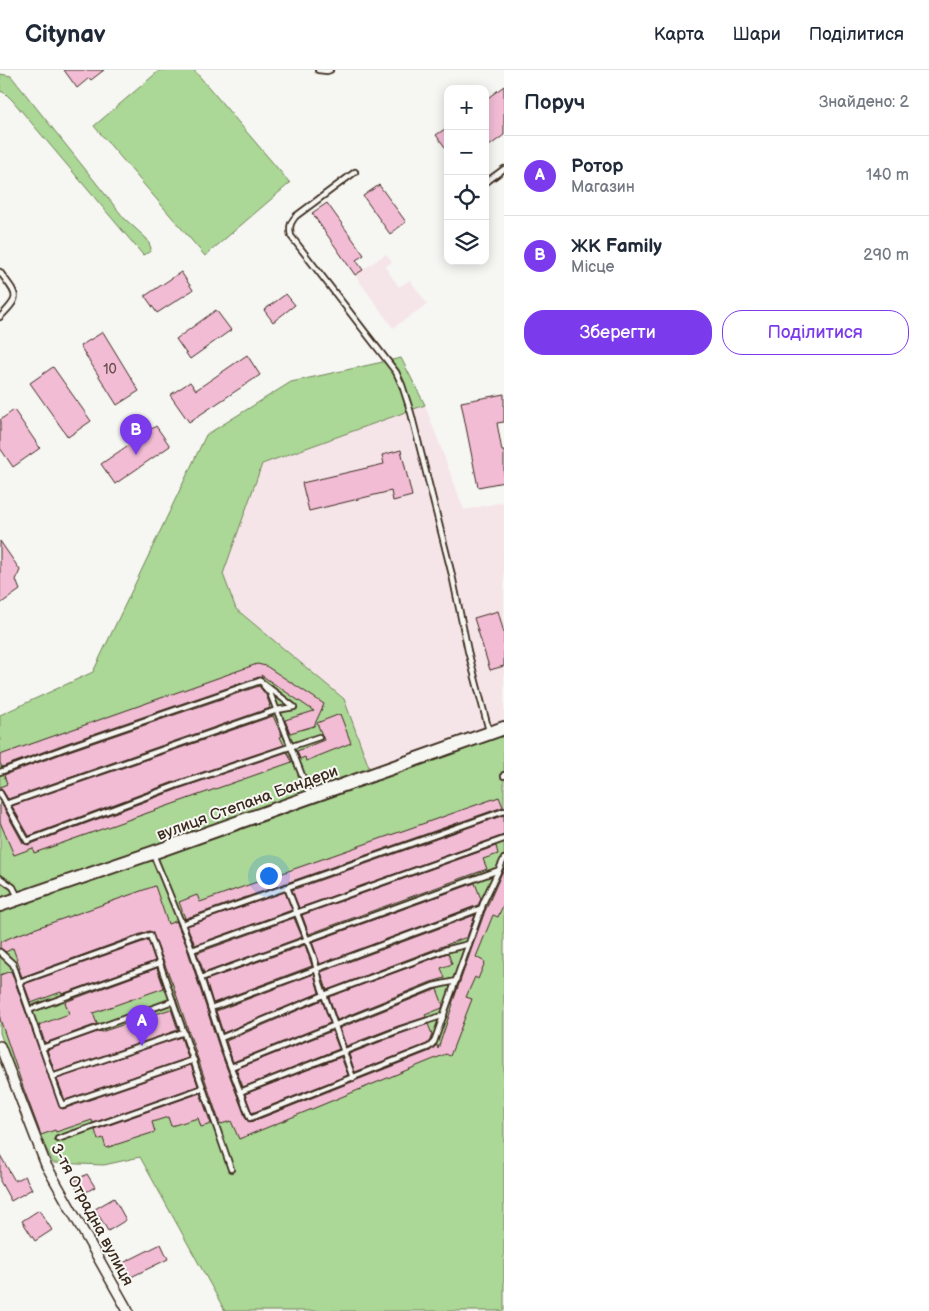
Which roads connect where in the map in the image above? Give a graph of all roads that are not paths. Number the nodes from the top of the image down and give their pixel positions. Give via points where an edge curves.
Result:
1 (318, 70) edge
2 (330, 70) edge
3 (504, 169) edge
4 (355, 172) dead end
5 (489, 180) edge
6 (0, 272) edge
7 (0, 317) edge
8 (260, 681) junction
9 (277, 710) junction
10 (504, 728) edge
11 (490, 734) junction
12 (319, 737) dead end
13 (291, 746) junction
14 (0, 772) edge
15 (0, 792) edge
16 (310, 797) junction
17 (6, 804) junction
18 (504, 811) edge
19 (504, 839) edge
20 (152, 853) junction
21 (504, 859) edge
22 (499, 870) junction
23 (0, 878) edge
24 (287, 887) junction
25 (18, 899) junction
26 (0, 905) edge
27 (482, 908) junction
28 (297, 912) junction
29 (182, 924) junction
30 (307, 940) junction
31 (469, 944) junction
32 (192, 950) junction
33 (0, 952) edge
34 (160, 963) junction
35 (316, 969) junction
36 (201, 978) junction
37 (456, 981) junction
38 (19, 982) junction
39 (324, 996) junction
40 (173, 1001) junction
41 (211, 1008) junction
42 (29, 1010) junction
43 (444, 1014) junction
44 (335, 1025) junction
45 (184, 1032) junction
46 (221, 1038) junction
47 (0, 1046) edge
48 (42, 1048) junction
49 (344, 1052) junction
50 (194, 1060) junction
51 (230, 1066) junction
52 (52, 1077) junction
53 (353, 1078) junction
54 (203, 1088) junction
55 (240, 1092) junction
56 (58, 1139) dead end
57 (231, 1168) dead end
58 (128, 1311) edge

1 - 2 lane
3 - 5 lane
4 - 11 lane via 296,216 290,223 291,236 392,366 402,385
6 - 7 lane via 15,298
8 - 9 lane
8 - 9 lane via 294,707
8 - 14 lane
9 - 13 lane
9 - 17 lane
10 - 11 main road, вулиця Степана Бандери
11 - 16 main road, вулиця Степана Бандери
12 - 13 lane
13 - 16 lane
13 - 17 lane via 26,841
15 - 17 lane
16 - 20 main road, вулиця Степана Бандери
18 - 24 lane
19 - 28 lane
20 - 25 main road, вулиця Степана Бандери
20 - 29 lane
21 - 22 lane
22 - 27 lane
22 - 30 lane
23 - 25 lane via 13,888
24 - 28 lane
24 - 29 lane
25 - 26 main road, вулиця Степана Бандери
27 - 31 lane
27 - 35 lane
28 - 30 lane
28 - 32 lane
29 - 32 lane
30 - 35 lane
30 - 36 lane
31 - 37 lane
31 - 39 lane
32 - 36 lane
33 - 38 lane via 13,964
34 - 38 lane via 150,935
34 - 40 lane
34 - 42 lane
35 - 39 lane
35 - 41 lane
36 - 41 lane
37 - 43 lane
37 - 44 lane via 432,986
38 - 42 lane
39 - 44 lane
39 - 46 lane
40 - 45 lane
40 - 48 lane
41 - 46 lane
42 - 48 lane
43 - 49 lane
43 - 53 lane via 429,1048
44 - 49 lane
44 - 51 lane
45 - 50 lane
45 - 52 lane
46 - 51 lane
47 - 58 street, 3-тя Отрадна вулиця via 46,1165
48 - 52 lane
49 - 53 lane
49 - 55 lane
50 - 52 lane via 62,1105
50 - 54 lane
51 - 55 lane
53 - 55 lane via 250,1118
54 - 56 lane
54 - 57 lane

